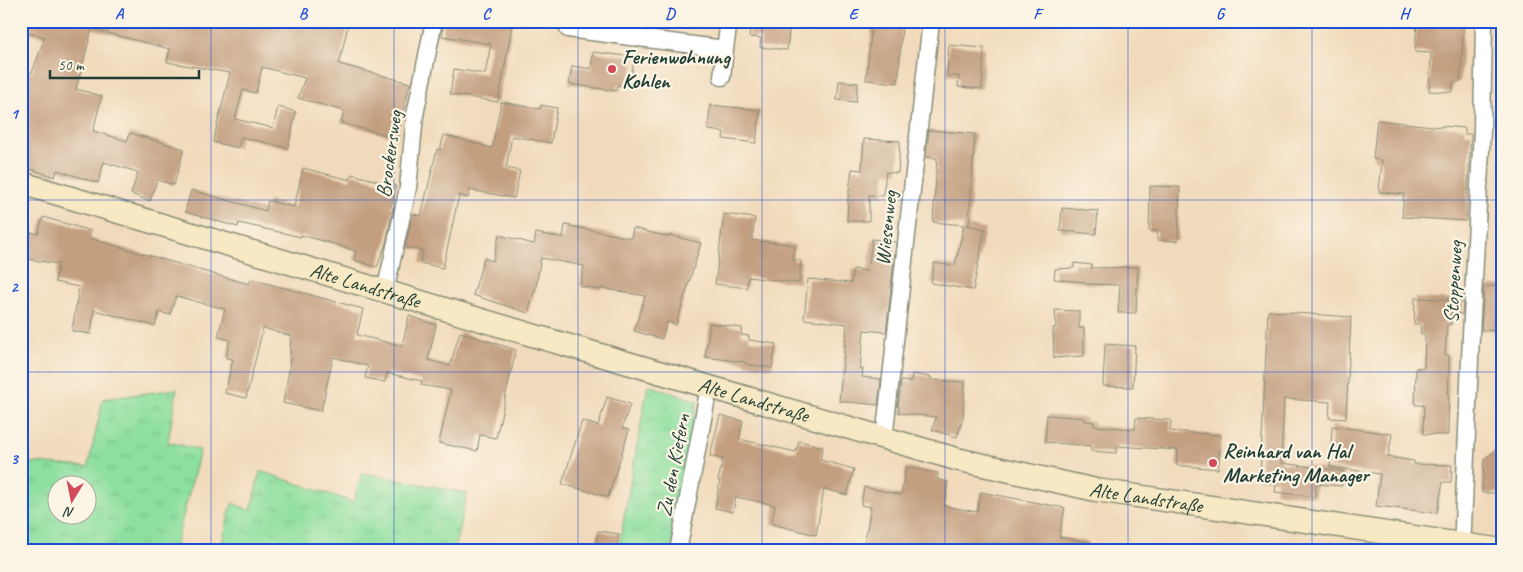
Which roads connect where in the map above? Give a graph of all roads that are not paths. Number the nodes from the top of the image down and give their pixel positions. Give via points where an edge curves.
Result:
1 (434, 21) edge
2 (729, 21) edge
3 (931, 21) edge
4 (1484, 21) edge
5 (568, 29) dead end
6 (725, 49) junction
7 (722, 77) dead end
8 (21, 183) edge
9 (385, 292) junction
10 (709, 387) junction
11 (884, 439) junction
12 (1463, 548) edge
13 (1502, 550) edge
14 (678, 551) edge

1 - 9 street, Brockersweg via 415,114 408,188
2 - 6 street
3 - 11 street, Wiesenweg
4 - 12 street, Stoppenweg
5 - 6 street
6 - 7 street
8 - 9 main road, Alte Landstraße
9 - 10 main road, Alte Landstraße
10 - 11 main road, Alte Landstraße
10 - 14 street, Zu den Kiefern
11 - 12 main road, Alte Landstraße via 1096,490
12 - 13 main road, Alte Landstraße

